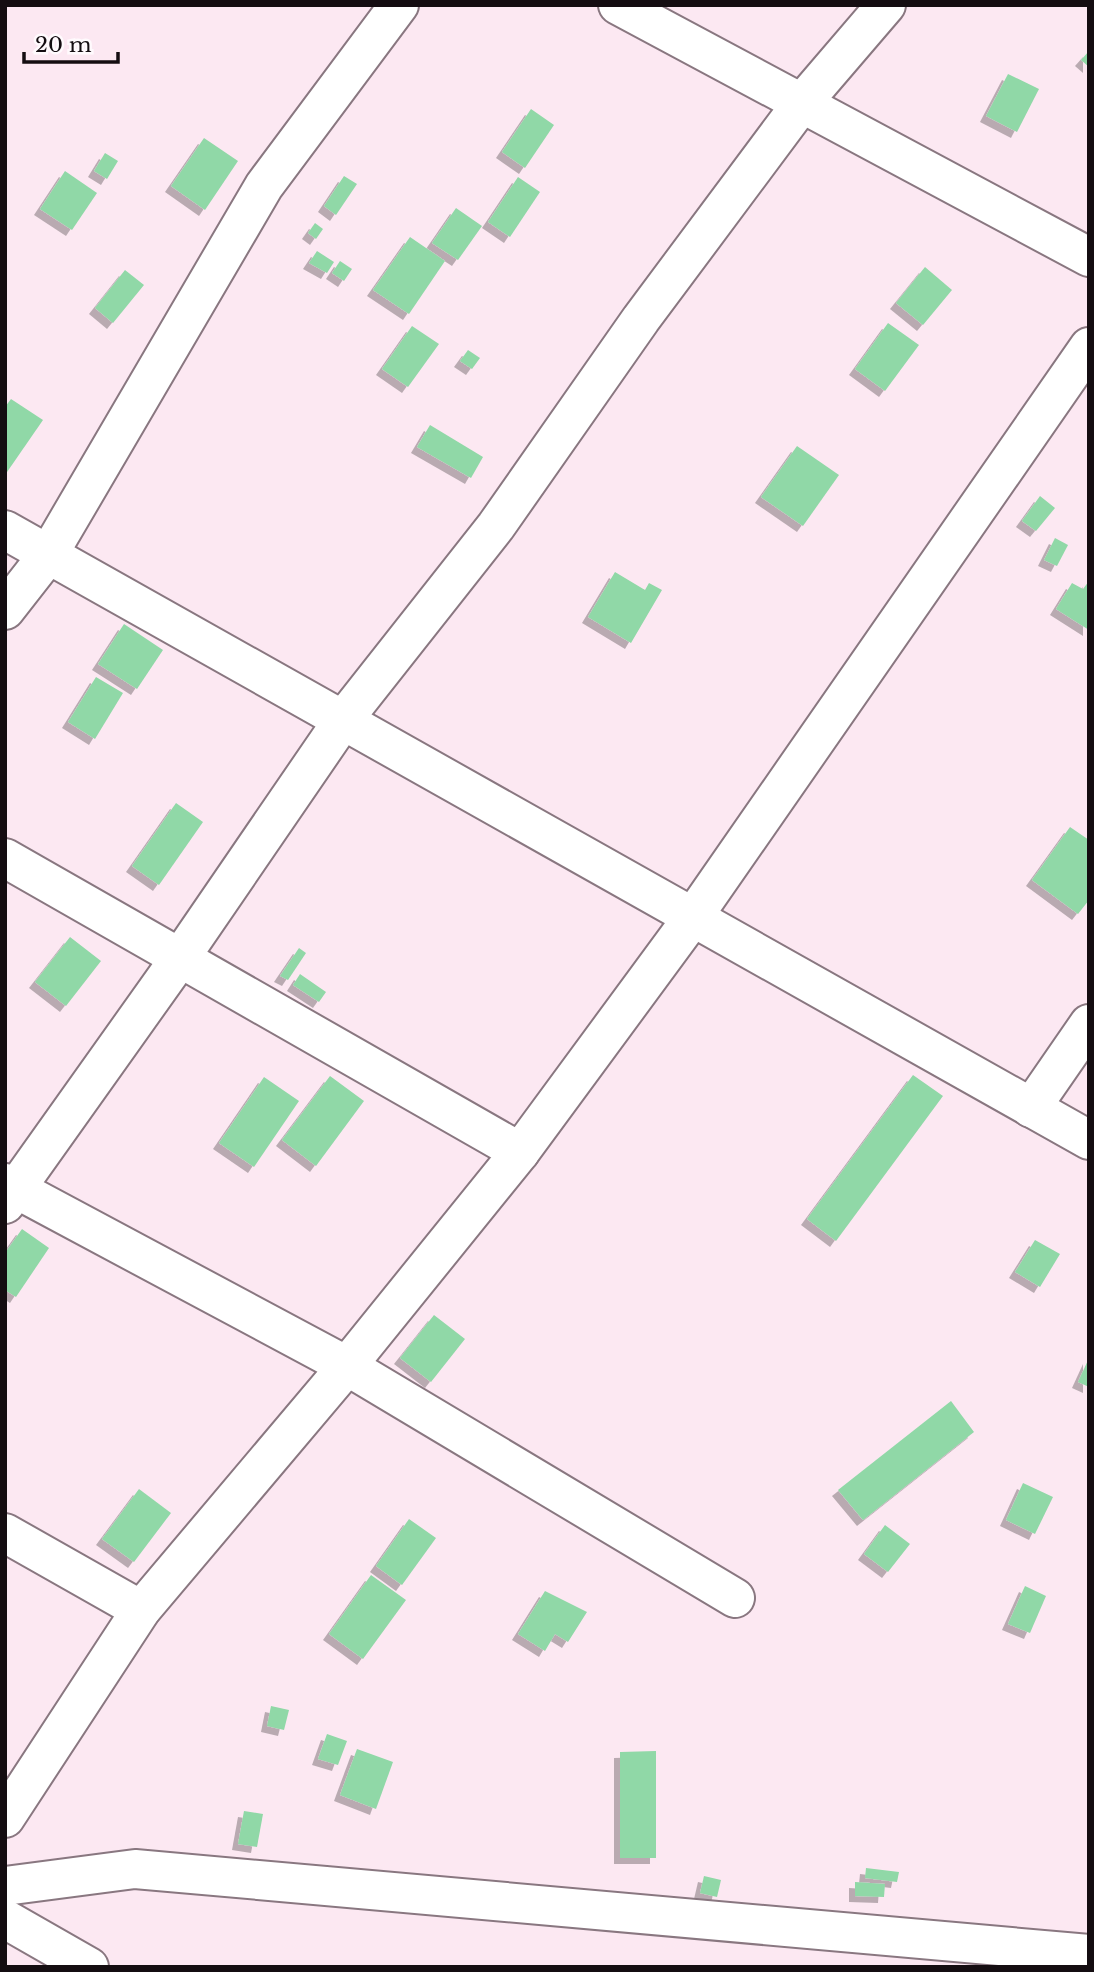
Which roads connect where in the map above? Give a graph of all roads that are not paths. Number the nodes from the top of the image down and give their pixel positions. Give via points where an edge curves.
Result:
1 (398, 5) edge
2 (618, 5) edge
3 (886, 5) edge
4 (802, 103) junction
5 (1089, 257) edge
6 (1089, 347) edge
7 (5, 530) edge
8 (48, 555) junction
9 (5, 610) edge
10 (343, 720) junction
11 (5, 858) edge
12 (693, 917) junction
13 (180, 958) junction
14 (1089, 1024) edge
15 (1031, 1108) junction
16 (1089, 1140) edge
17 (520, 1152) junction
18 (9, 1192) edge
19 (347, 1366) junction
20 (5, 1533) edge
21 (735, 1598) dead end
22 (141, 1610) junction
23 (5, 1818) edge
24 (5, 1886) edge
25 (5, 1919) edge
26 (1089, 1954) edge
27 (89, 1967) edge

1 - 8 street via 264,186
2 - 4 street
3 - 4 street
4 - 5 street
4 - 10 street via 641,319 496,526
6 - 12 street
7 - 8 street
8 - 9 street
8 - 10 street
10 - 12 street
10 - 13 street
11 - 13 street
12 - 15 street
12 - 17 street
13 - 17 street
13 - 18 street
14 - 15 street
15 - 16 street
17 - 19 street
18 - 19 street
19 - 21 street
19 - 22 street
20 - 22 street
22 - 23 street
24 - 26 street via 135,1870
25 - 27 street

